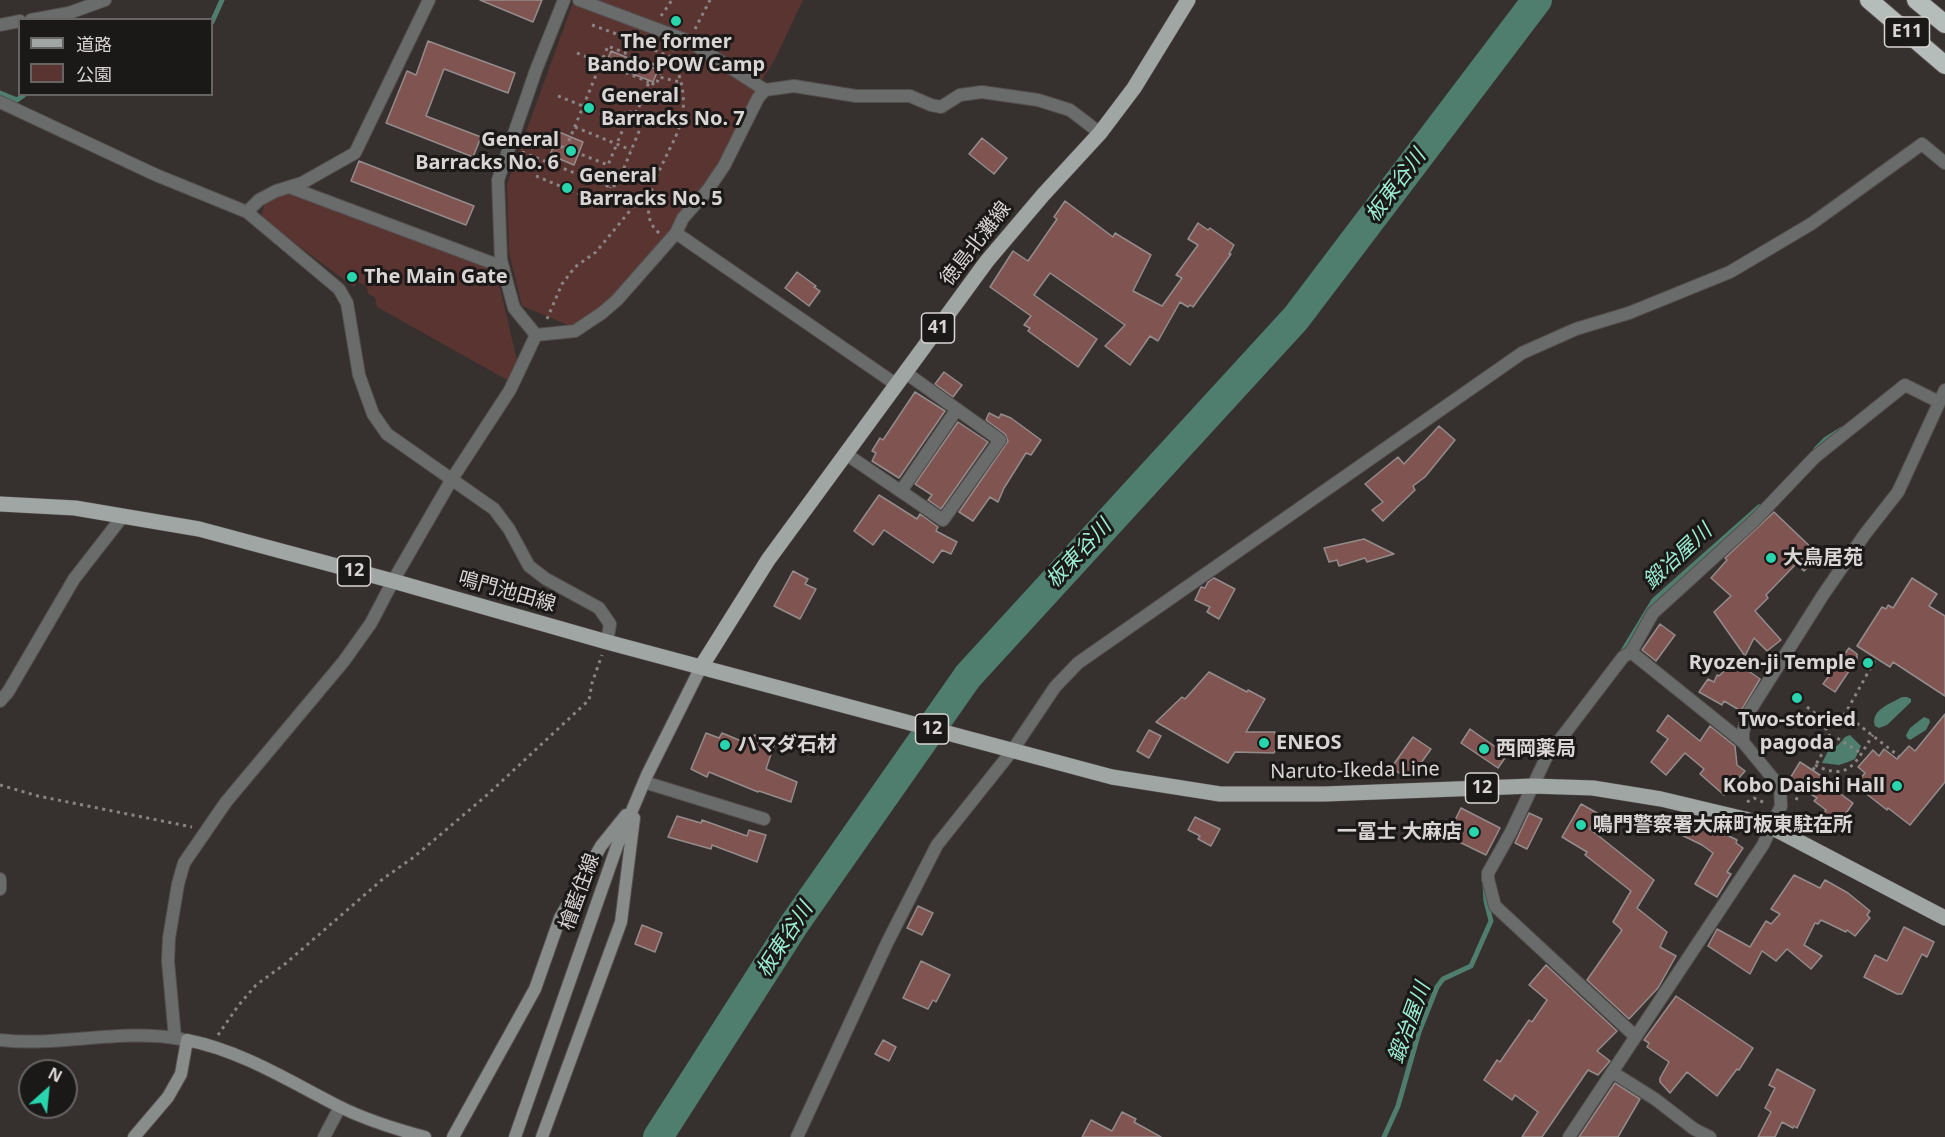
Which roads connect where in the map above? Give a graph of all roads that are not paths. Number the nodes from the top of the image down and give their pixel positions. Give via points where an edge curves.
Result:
1 (105, 0) edge
2 (429, 0) edge
3 (564, 0) edge
4 (579, 0) edge
5 (1188, 0) edge
6 (1869, 0) edge
7 (1916, 0) edge
8 (82, 4) edge
9 (42, 18) edge
10 (18, 21) edge
11 (1945, 24) edge
12 (0, 25) edge
13 (1945, 64) edge
14 (765, 90) junction
15 (0, 102) edge
16 (1100, 133) junction
17 (1945, 163) edge
18 (289, 187) junction
19 (247, 212) junction
20 (673, 237) junction
21 (503, 267) junction
22 (536, 335) junction
23 (901, 379) junction
24 (1945, 390) edge
25 (1939, 402) junction
26 (957, 409) junction
27 (846, 454) junction
28 (452, 479) junction
29 (901, 491) junction
30 (0, 504) edge
31 (123, 516) junction
32 (393, 581) junction
33 (607, 642) junction
34 (1631, 652) junction
35 (701, 668) junction
36 (0, 701) edge
37 (1743, 742) junction
38 (1004, 749) junction
39 (644, 782) junction
40 (1533, 786) junction
41 (636, 802) junction
42 (764, 819) dead end
43 (1771, 827) junction
44 (0, 879) edge
45 (0, 888) edge
46 (1945, 918) edge
47 (1635, 1036) junction
48 (181, 1039) junction
49 (0, 1040) edge
50 (1612, 1072) junction
51 (340, 1107) junction
52 (517, 1131) edge
53 (134, 1137) edge
54 (324, 1137) edge
55 (425, 1137) edge
56 (453, 1137) edge
57 (542, 1137) edge
58 (797, 1137) edge
59 (1569, 1137) edge
60 (1710, 1137) edge

1 - 8 street
2 - 18 street via 355,153
3 - 21 street via 498,180
4 - 14 street via 684,39
5 - 16 main road, 徳島北灘線 / 41 via 1134,88
6 - 13 highway, E11
7 - 11 highway, E11
8 - 9 street via 69,13
10 - 12 street
14 - 16 street via 794,86 856,96 910,96 941,106 960,95 982,92 1038,100 1070,110
14 - 20 street via 724,166
15 - 19 street via 156,175
16 - 23 main road, 徳島北灘線 / 41 via 987,261
17 - 38 street via 1922,144 1810,224 1730,272 1629,313 1576,328 1522,353 1078,663
18 - 19 street via 259,200
18 - 21 street
19 - 28 street via 339,289 347,303 360,375 373,414 387,434
20 - 22 street via 602,314 575,331
20 - 23 street
21 - 22 street via 514,308
22 - 28 street via 510,390
23 - 26 street
23 - 27 main road, 徳島北灘線 / 41
24 - 25 street
25 - 34 street via 1905,385 1815,457 1755,520 1653,613
25 - 37 street via 1898,492 1823,595 1749,712
26 - 29 street
26 - 29 street via 1000,440 943,520
27 - 29 street
27 - 35 main road, 徳島北灘線 / 41 via 768,560
28 - 32 street
28 - 33 street via 494,509 529,566 599,608 610,624
30 - 31 main road, 鳴門池田線 / 12 via 75,508
31 - 32 main road, 鳴門池田線 / 12 via 199,529
31 - 36 street via 74,579
32 - 33 main road, 鳴門池田線 / 12
32 - 48 street via 344,662 226,802 184,863 168,961
33 - 35 main road, 鳴門池田線 / 12
34 - 37 street
34 - 40 street via 1623,657 1555,745
35 - 38 main road, 鳴門池田線 / 12
35 - 39 main road, 檜藍住線
37 - 43 street via 1780,787 1781,806
38 - 40 main road, Naruto-Ikeda Line / 12 via 1112,777 1220,794
38 - 58 street via 937,845 877,963
39 - 41 main road, 檜藍住線
39 - 42 street
40 - 43 main road, Naruto-Ikeda Line / 12 via 1593,788 1661,799
40 - 47 street via 1488,873 1495,906
41 - 52 main road, 檜藍住線 via 593,911
41 - 56 main road via 601,846 560,918 535,988
41 - 57 main road via 621,922
43 - 46 main road, Naruto-Ikeda Line / 12
43 - 47 street via 1763,845
44 - 45 street
47 - 50 street
48 - 49 street via 136,1035 51,1042
48 - 51 main road via 249,1060
48 - 53 main road via 181,1074 168,1097
50 - 59 street
50 - 60 street
51 - 54 street
51 - 55 main road via 391,1129

